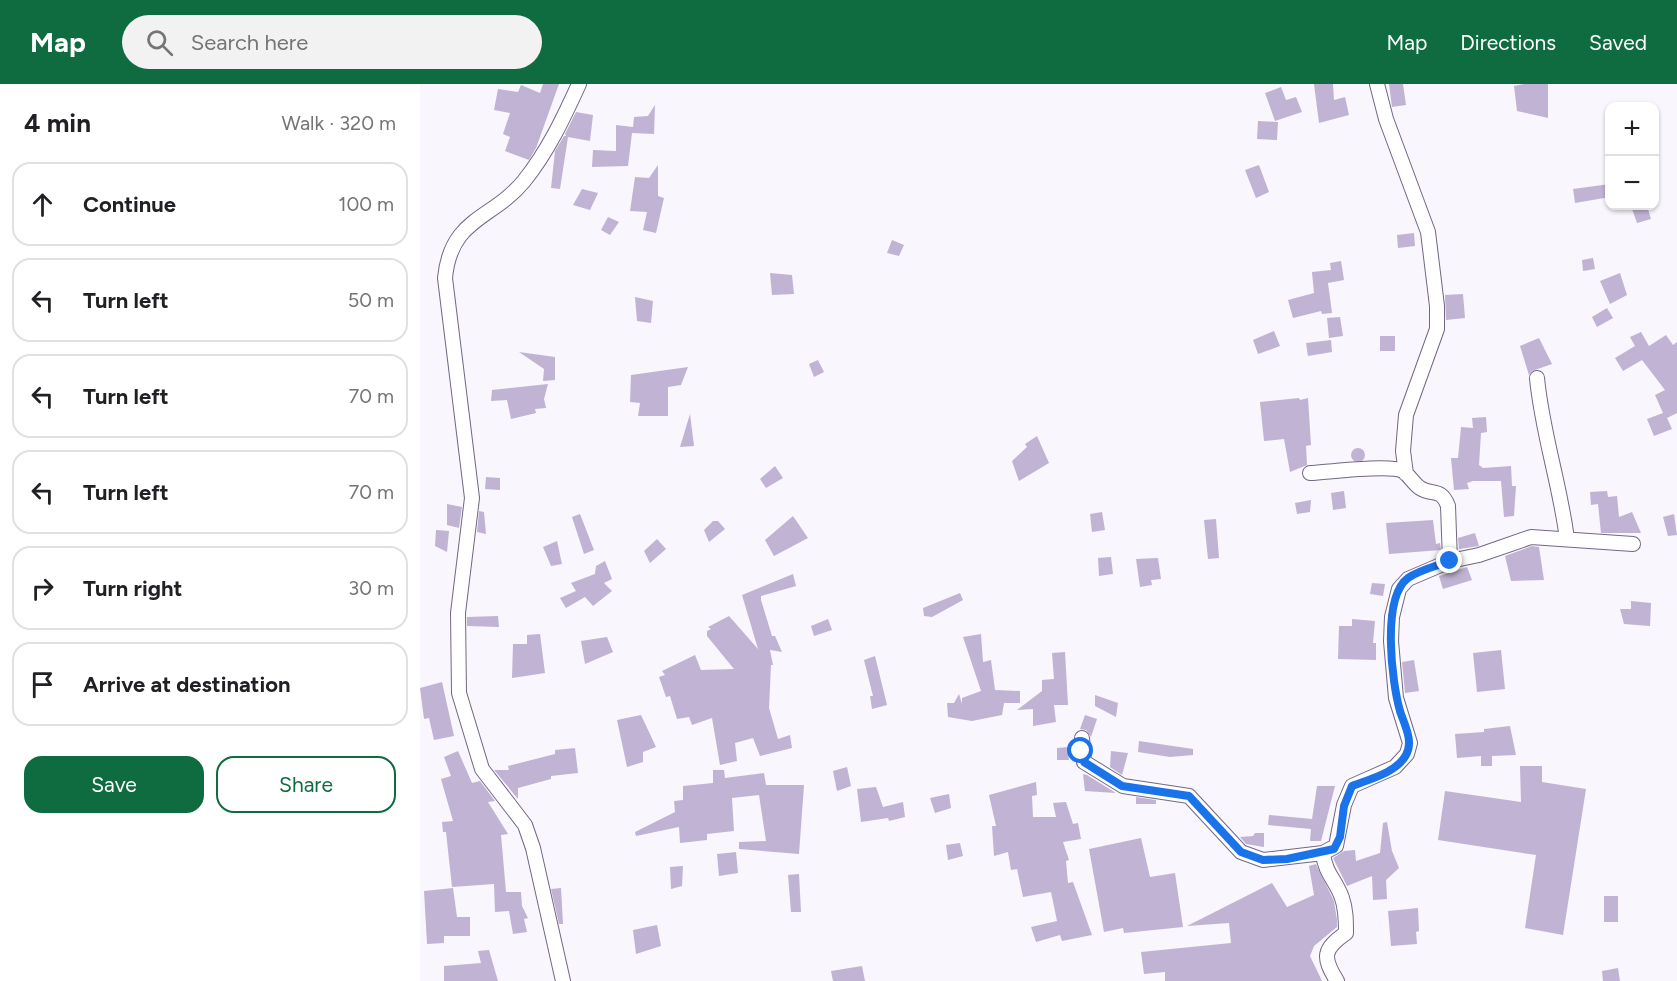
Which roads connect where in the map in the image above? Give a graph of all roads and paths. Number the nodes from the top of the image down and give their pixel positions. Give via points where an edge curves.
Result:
1 (579, 84) edge
2 (1377, 84) edge
3 (1537, 378) dead end
4 (1310, 473) dead end
5 (1406, 474) junction
6 (1567, 539) junction
7 (1633, 544) dead end
8 (1450, 561) junction
9 (1082, 738) dead end
10 (1323, 853) junction
11 (563, 981) edge
12 (1337, 981) edge

1 - 11 street via 550,146 522,183 458,237 447,256 445,278 472,498 458,613 459,693 482,769 525,825
2 - 5 street via 1389,129 1428,232 1437,306 1435,336 1406,415
3 - 6 street via 1540,412 1555,467
4 - 5 street via 1387,468
5 - 8 street via 1421,489 1435,491 1445,499
6 - 7 street
6 - 8 street via 1530,537
8 - 10 street via 1408,579 1399,589 1392,617 1396,698 1410,742 1407,754 1395,768 1352,786 1336,846
9 - 10 street via 1084,762 1093,769 1122,786 1189,796 1241,852 1263,860
10 - 12 street via 1326,870 1342,896 1346,919 1346,933 1331,943 1328,950 1327,965

